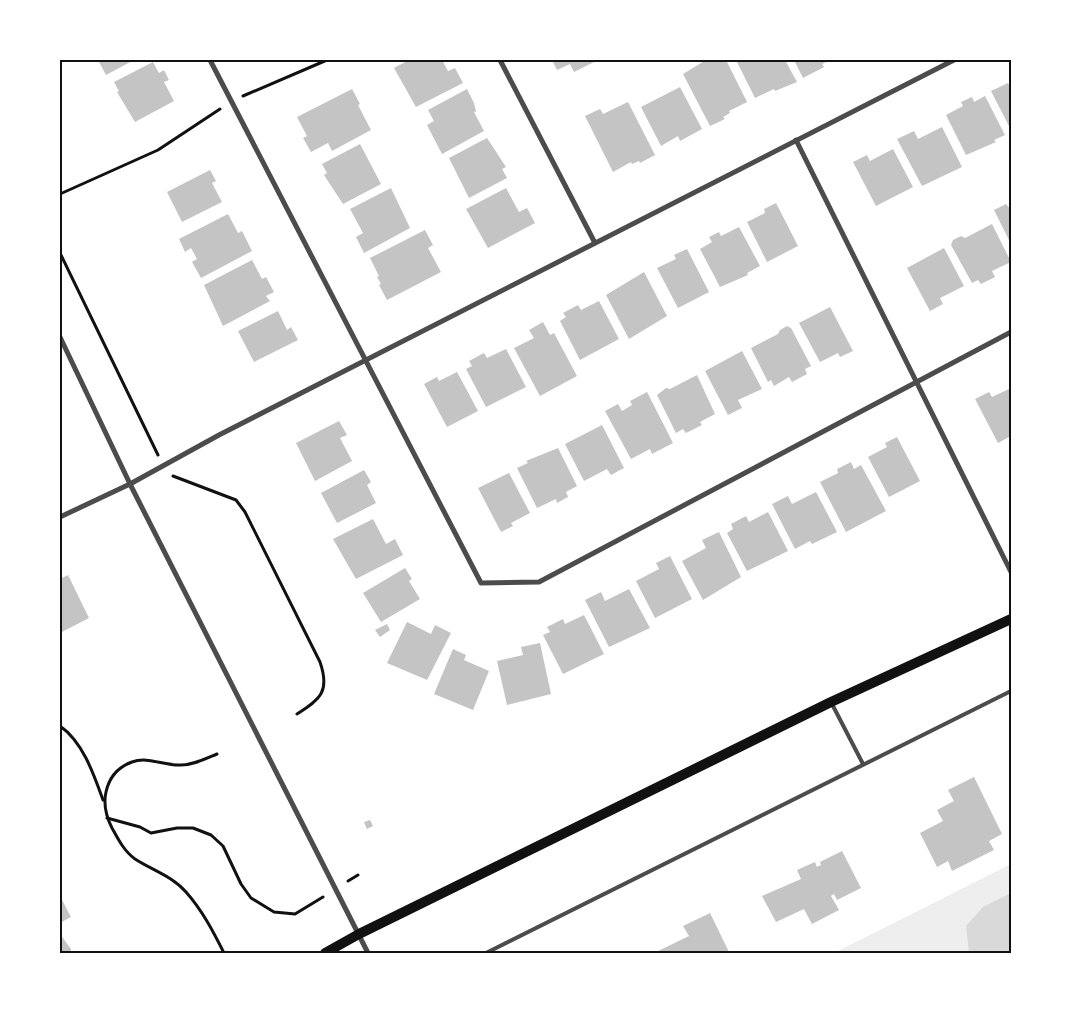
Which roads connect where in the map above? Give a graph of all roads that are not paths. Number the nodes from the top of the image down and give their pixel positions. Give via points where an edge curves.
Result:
1 (210, 60) edge
2 (500, 60) edge
3 (954, 60) edge
4 (796, 140) junction
5 (595, 243) junction
6 (1011, 332) edge
7 (60, 337) edge
8 (366, 360) junction
9 (916, 383) junction
10 (130, 484) junction
11 (60, 517) edge
12 (1011, 572) edge
13 (1011, 619) edge
14 (1011, 691) edge
15 (831, 702) junction
16 (863, 764) junction
17 (359, 934) junction
18 (325, 953) edge
19 (368, 953) edge
20 (486, 953) edge

1 - 8 street
2 - 5 street
3 - 4 street
4 - 5 street
4 - 9 street
5 - 8 street
6 - 9 street
7 - 10 street
8 - 9 street via 481,583 539,582
8 - 10 street
9 - 12 street
10 - 11 street
10 - 17 street
13 - 15 main road
14 - 16 lane
15 - 16 lane
15 - 17 main road
16 - 20 lane
17 - 18 main road
17 - 19 street

